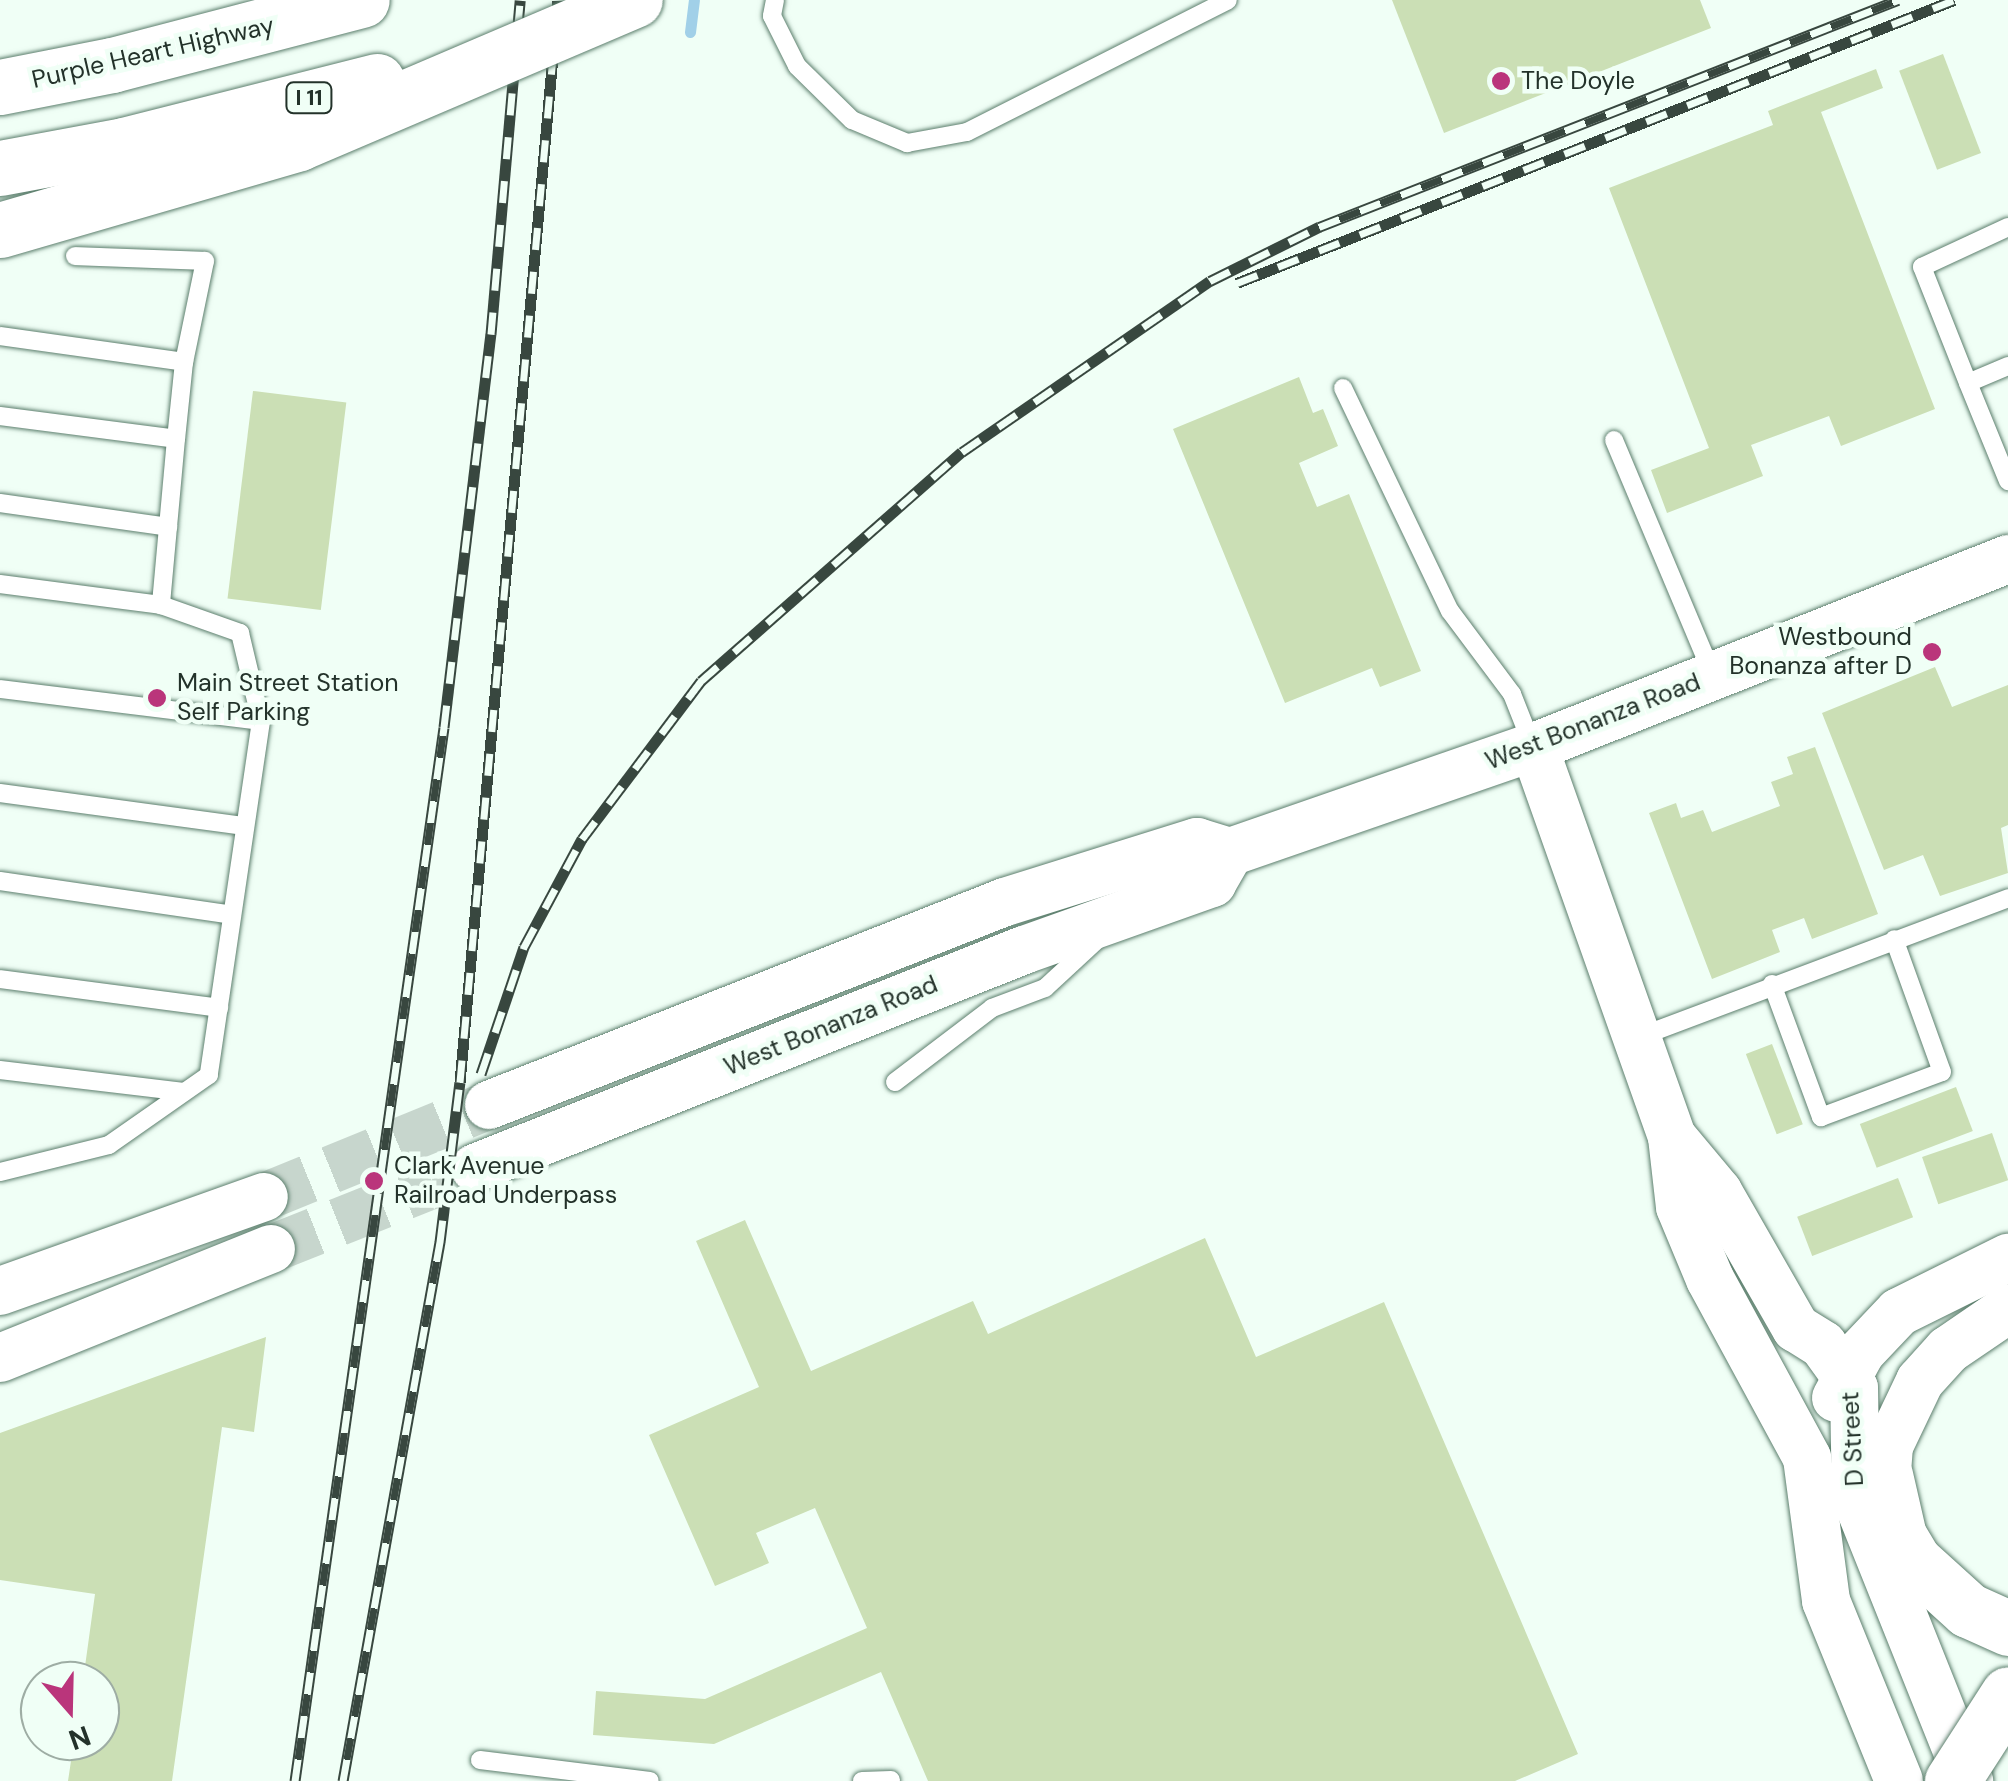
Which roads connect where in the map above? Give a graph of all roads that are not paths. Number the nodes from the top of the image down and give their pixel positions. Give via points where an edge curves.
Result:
1 (362, 0) edge
2 (610, 0) edge
3 (635, 0) edge
4 (775, 0) edge
5 (1228, 0) edge
6 (0, 62) edge
7 (112, 65) junction
8 (0, 87) edge
9 (0, 168) edge
10 (2008, 227) edge
11 (0, 230) edge
12 (75, 256) dead end
13 (0, 336) edge
14 (184, 362) junction
15 (2008, 366) edge
16 (1968, 384) junction
17 (1343, 388) dead end
18 (0, 416) edge
19 (176, 439) junction
20 (1614, 440) dead end
21 (2008, 481) edge
22 (0, 503) edge
23 (168, 528) junction
24 (2008, 558) edge
25 (0, 584) edge
26 (160, 604) junction
27 (1713, 676) junction
28 (0, 689) edge
29 (260, 720) junction
30 (1534, 748) junction
31 (0, 793) edge
32 (245, 826) junction
33 (1230, 852) junction
34 (0, 881) edge
35 (2008, 898) edge
36 (1126, 914) junction
37 (232, 915) junction
38 (1894, 939) junction
39 (0, 979) edge
40 (1772, 984) junction
41 (219, 1008) junction
42 (1640, 1037) junction
43 (0, 1070) edge
44 (895, 1082) dead end
45 (184, 1092) junction
46 (489, 1105) tunnel mouth
47 (1672, 1137) junction
48 (475, 1168) tunnel mouth
49 (0, 1172) edge
50 (264, 1197) tunnel mouth
51 (271, 1248) tunnel mouth
52 (2008, 1258) edge
53 (0, 1292) edge
54 (2008, 1309) edge
55 (0, 1358) edge
56 (1846, 1374) junction
57 (1885, 1475) junction
58 (1814, 1493) junction
59 (1896, 1603) junction
60 (2008, 1628) edge
61 (2008, 1694) edge
62 (2008, 1735) edge
63 (480, 1760) dead end
64 (1963, 1779) edge
65 (891, 1780) edge
66 (650, 1781) edge
67 (862, 1781) edge
68 (1899, 1781) edge

1 - 7 highway, Purple Heart Highway
2 - 9 highway, I 11, bridge via 382,79 124,145
3 - 11 highway, bridge via 299,143
4 - 5 lane via 772,16 797,66 852,120 907,143 967,132
6 - 7 highway
7 - 8 highway, Purple Heart Highway
10 - 16 lane via 1922,267
12 - 14 lane via 205,261
13 - 14 lane
14 - 19 lane
15 - 16 lane
16 - 21 lane
17 - 30 lane via 1450,611 1512,694
18 - 19 lane
19 - 23 lane
20 - 27 lane
22 - 23 lane
23 - 26 lane
24 - 27 main road, West Bonanza Road
25 - 26 lane
26 - 29 lane via 240,632
27 - 30 main road, West Bonanza Road
28 - 29 lane
29 - 32 lane
30 - 33 main road, West Bonanza Road
30 - 42 main road, D Street
31 - 32 lane
32 - 37 lane
33 - 36 main road, West Bonanza Road via 1212,884
33 - 46 main road, West Bonanza Road via 1197,842 1005,902
34 - 37 lane
35 - 38 lane
36 - 44 lane via 1045,988 992,1008
36 - 48 main road, West Bonanza Road
37 - 41 lane
38 - 40 lane
38 - 40 lane via 1942,1072 1821,1117
39 - 41 lane
40 - 42 lane
41 - 45 lane via 209,1075
42 - 47 main road, D Street
43 - 45 lane
45 - 49 lane via 109,1144
47 - 56 main road, D Street via 1718,1192 1796,1328 1823,1345
47 - 58 main road, D Street via 1680,1207 1710,1279 1802,1445
50 - 53 main road
51 - 55 main road
52 - 56 main road via 1900,1312
54 - 57 main road via 1948,1350 1920,1381 1895,1430
56 - 58 main road via 1819,1442
56 - 59 main road, D Street via 1854,1388 1856,1498
57 - 59 main road via 1886,1548
57 - 60 highway via 1898,1536 1914,1561 1968,1610
58 - 68 main road, D Street via 1826,1601
59 - 64 main road, D Street
61 - 64 highway, bridge
62 - 64 highway
63 - 66 lane
65 - 67 lane

